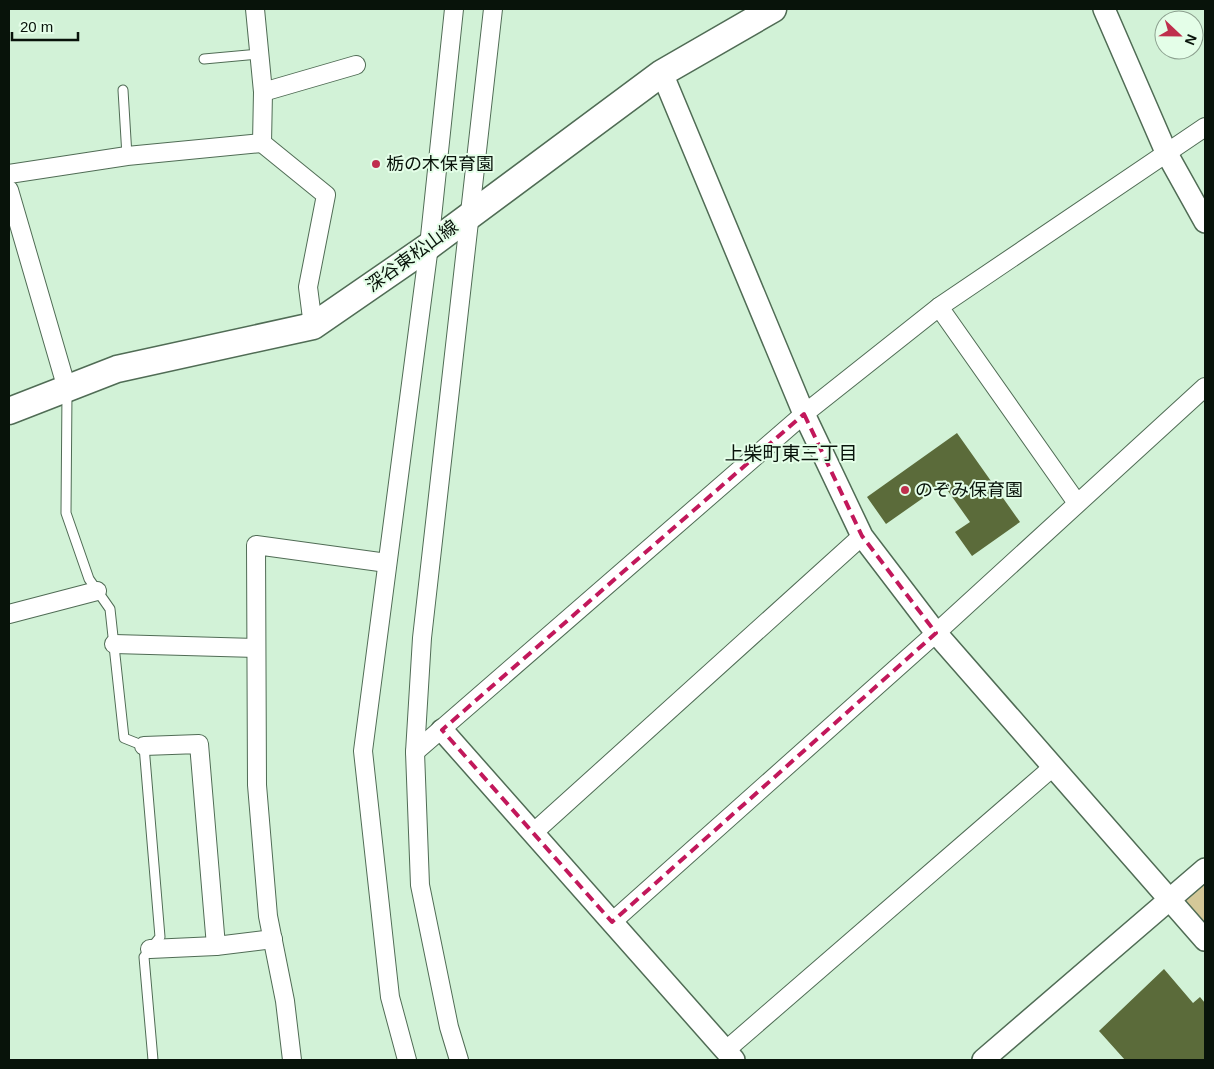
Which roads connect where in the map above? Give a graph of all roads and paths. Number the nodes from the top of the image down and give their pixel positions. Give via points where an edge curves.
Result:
1 (255, 9) edge
2 (454, 9) edge
3 (493, 9) edge
4 (773, 9) edge
5 (1104, 9) edge
6 (259, 54) junction
7 (204, 59) dead end
8 (356, 65) dead end
9 (662, 73) junction
10 (123, 90) dead end
11 (263, 92) junction
12 (1205, 127) edge
13 (262, 143) junction
14 (1166, 152) junction
15 (128, 156) junction
16 (9, 174) edge
17 (9, 190) edge
18 (468, 215) junction
19 (1205, 222) edge
20 (429, 246) junction
21 (939, 307) junction
22 (313, 326) junction
23 (1205, 387) edge
24 (66, 389) junction
25 (9, 411) edge
26 (804, 414) junction
27 (1077, 503) junction
28 (862, 536) junction
29 (387, 563) junction
30 (97, 591) junction
31 (9, 614) edge
32 (936, 633) junction
33 (114, 644) junction
34 (256, 648) junction
35 (442, 730) junction
36 (144, 746) junction
37 (415, 752) junction
38 (1053, 767) junction
39 (533, 833) junction
40 (1205, 869) edge
41 (1170, 900) junction
42 (612, 922) junction
43 (273, 939) junction
44 (1205, 940) edge
45 (216, 946) junction
46 (150, 949) junction
47 (729, 1055) edge
48 (153, 1060) edge
49 (292, 1060) edge
50 (406, 1060) edge
51 (459, 1060) edge
52 (983, 1060) edge

1 - 6 street
2 - 20 street
3 - 18 street
4 - 9 main road, 深谷東松山線
5 - 14 street
6 - 7 lane
6 - 11 street
8 - 11 street
9 - 18 main road, 深谷東松山線
9 - 26 street
10 - 15 lane
11 - 13 street
12 - 14 street
13 - 15 street
13 - 22 street via 326,196 308,287
14 - 19 street
14 - 21 street
15 - 16 street
17 - 24 street
18 - 20 main road, 深谷東松山線
18 - 37 street via 422,638
20 - 22 main road, 深谷東松山線
20 - 29 street
21 - 26 street
21 - 27 street
22 - 24 main road, 深谷東松山線 via 117,369
23 - 27 street
24 - 25 main road, 深谷東松山線
24 - 30 lane via 66,512 89,579
26 - 28 street
26 - 35 street
27 - 32 street
28 - 32 street
28 - 39 street
29 - 34 street via 256,545
29 - 50 street via 362,751 390,997
30 - 31 street
30 - 33 lane via 110,609
32 - 38 street
32 - 42 street
33 - 34 street
33 - 36 lane via 124,738
34 - 43 street via 257,785 268,916
35 - 37 street
35 - 39 street
36 - 45 street via 199,744
36 - 46 lane via 160,937
37 - 51 street via 420,886 449,1027
38 - 41 street
38 - 47 street
39 - 42 street
40 - 41 street
41 - 44 street
41 - 52 street
42 - 47 street
43 - 45 street
43 - 49 street
45 - 46 street
46 - 48 lane via 144,957

